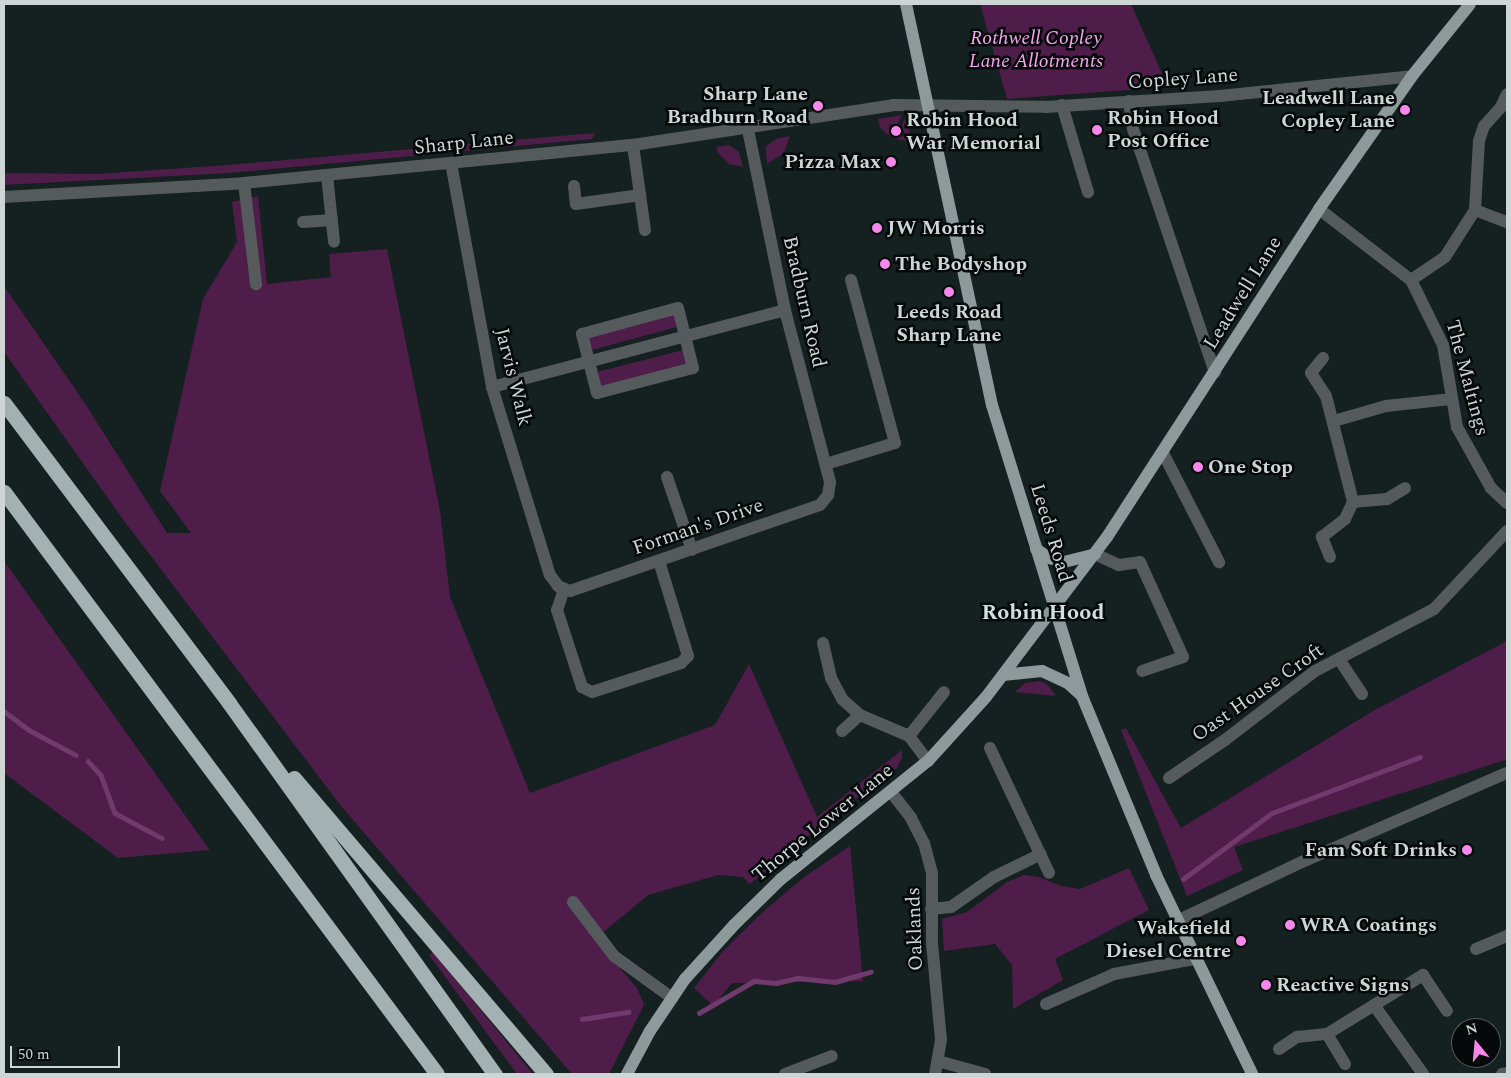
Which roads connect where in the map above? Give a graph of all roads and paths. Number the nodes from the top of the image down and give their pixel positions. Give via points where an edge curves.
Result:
1 (906, 4) edge
2 (1470, 4) edge
3 (1412, 76) junction
4 (1507, 94) edge
5 (1129, 101) junction
6 (926, 104) junction
7 (1062, 105) junction
8 (748, 128) junction
9 (633, 145) junction
10 (451, 163) junction
11 (327, 175) junction
12 (244, 183) junction
13 (574, 186) dead end
14 (1088, 192) dead end
15 (640, 195) junction
16 (4, 198) edge
17 (1318, 209) junction
18 (1475, 210) junction
19 (332, 220) junction
20 (303, 222) dead end
21 (1507, 222) edge
22 (645, 230) dead end
23 (334, 242) dead end
24 (851, 280) dead end
25 (1410, 280) junction
26 (256, 284) dead end
27 (785, 310) junction
28 (685, 337) junction
29 (1323, 358) dead end
30 (589, 363) junction
31 (1215, 373) junction
32 (492, 387) junction
33 (1451, 399) junction
34 (4, 403) edge
35 (1334, 421) junction
36 (1163, 453) junction
37 (826, 464) junction
38 (667, 477) dead end
39 (830, 482) joint
40 (1405, 488) dead end
41 (4, 492) edge
42 (1353, 502) junction
43 (1507, 503) edge
44 (1507, 531) edge
45 (1036, 549) junction
46 (692, 550) junction
47 (1095, 554) junction
48 (1330, 558) dead end
49 (659, 561) junction
50 (1219, 562) dead end
51 (564, 589) junction
52 (1054, 608) junction
53 (824, 643) dead end
54 (1339, 659) junction
55 (1142, 671) dead end
56 (1002, 676) junction
57 (944, 692) dead end
58 (1362, 694) dead end
59 (1082, 696) junction
60 (229, 703) junction
61 (860, 715) junction
62 (842, 731) dead end
63 (909, 736) junction
64 (990, 748) dead end
65 (928, 761) junction
66 (1507, 773) edge
67 (1169, 778) dead end
68 (891, 792) junction
69 (1041, 854) junction
70 (1049, 873) dead end
71 (572, 902) dead end
72 (931, 909) junction
73 (1177, 921) junction
74 (1507, 936) edge
75 (1476, 949) dead end
76 (1194, 959) junction
77 (672, 998) junction
78 (1046, 1004) dead end
79 (1374, 1005) junction
80 (1447, 1012) dead end
81 (1327, 1034) junction
82 (1279, 1049) dead end
83 (832, 1056) dead end
84 (938, 1061) junction
85 (1345, 1064) dead end
86 (1507, 1073) edge
87 (437, 1074) edge
88 (495, 1074) edge
89 (546, 1074) edge
90 (627, 1074) edge
91 (785, 1074) edge
92 (935, 1074) edge
93 (985, 1074) edge
94 (1252, 1074) edge
95 (1423, 1074) edge
96 (1502, 1074) edge

1 - 6 main road, Leeds Road
2 - 3 main road, Leadwell Lane
3 - 5 street, Copley Lane via 1220,96
3 - 17 main road, Leadwell Lane
4 - 18 street via 1501,107 1484,126 1479,142
5 - 7 street, Copley Lane
5 - 31 street via 1133,129
6 - 7 street, Copley Lane via 1009,108
6 - 8 street, Sharp Lane via 893,105
6 - 45 main road, Leeds Road via 992,405
7 - 14 street
8 - 9 street, Sharp Lane
8 - 27 street, Bradburn Road
9 - 10 street, Sharp Lane
9 - 15 street
10 - 11 street, Sharp Lane
10 - 32 street, Jarvis Walk
11 - 12 street, Sharp Lane
11 - 19 street
12 - 16 street, Sharp Lane
12 - 26 street
13 - 15 street via 576,204
15 - 22 street
17 - 25 street, The Maltings
17 - 31 main road, Leadwell Lane
18 - 21 street
18 - 25 street via 1445,258
19 - 20 street
19 - 23 street
24 - 37 street via 895,443
25 - 33 street, The Maltings via 1443,345
27 - 28 street
27 - 37 street, Bradburn Road
28 - 30 street
28 - 30 street via 678,308 582,334
28 - 30 street via 693,368 597,393
29 - 35 street via 1311,373 1326,396
30 - 32 street
31 - 36 main road, Leadwell Lane
32 - 51 street, Jarvis Walk via 550,575
33 - 35 street via 1386,406
33 - 43 street, The Maltings via 1457,427 1469,453 1491,488
34 - 60 highway
35 - 42 street
36 - 47 main road, Leadwell Lane
36 - 50 street
37 - 39 street, Bradburn Road
38 - 46 street
39 - 46 street, Forman's Drive via 828,495 820,505
40 - 42 street via 1387,499
41 - 87 highway
42 - 48 street via 1345,519 1322,536
44 - 54 street, Oast House Croft via 1434,610
45 - 47 main road via 1049,558 1064,562
45 - 52 main road, Leeds Road
46 - 49 street, Forman's Drive
47 - 52 main road, Leadwell Lane
47 - 55 street via 1119,565 1140,562 1183,657
49 - 51 street, Forman's Drive via 577,589
49 - 51 street via 688,656 681,663 592,692 582,687 557,610 557,601
52 - 56 main road, Thorpe Lower Lane
52 - 59 main road, Leeds Road
53 - 61 street via 831,678 842,699
54 - 58 street
54 - 67 street, Oast House Croft via 1315,671
56 - 59 main road via 1042,671 1068,683
56 - 65 main road, Thorpe Lower Lane
57 - 63 street
59 - 73 main road, Leeds Road via 1096,738
60 - 88 highway
60 - 89 highway
61 - 62 street
61 - 63 street
63 - 65 street
64 - 69 street
65 - 68 main road, Thorpe Lower Lane
66 - 73 street via 1302,862
68 - 72 street, Oaklands via 911,818 924,843 932,873
68 - 77 main road, Thorpe Lower Lane via 781,879 691,972
69 - 70 street
69 - 72 street via 994,877 951,907
71 - 77 street via 614,956
72 - 84 street, Oaklands via 941,1040
73 - 76 main road, Leeds Road
74 - 75 street
76 - 78 street via 1137,967
76 - 94 main road, Leeds Road
77 - 90 main road, Thorpe Lower Lane via 650,1030
79 - 80 street via 1423,975
79 - 81 street
79 - 95 street
81 - 82 street via 1297,1037
81 - 85 street
83 - 91 street
84 - 92 street, Oaklands
84 - 93 street
86 - 96 street

